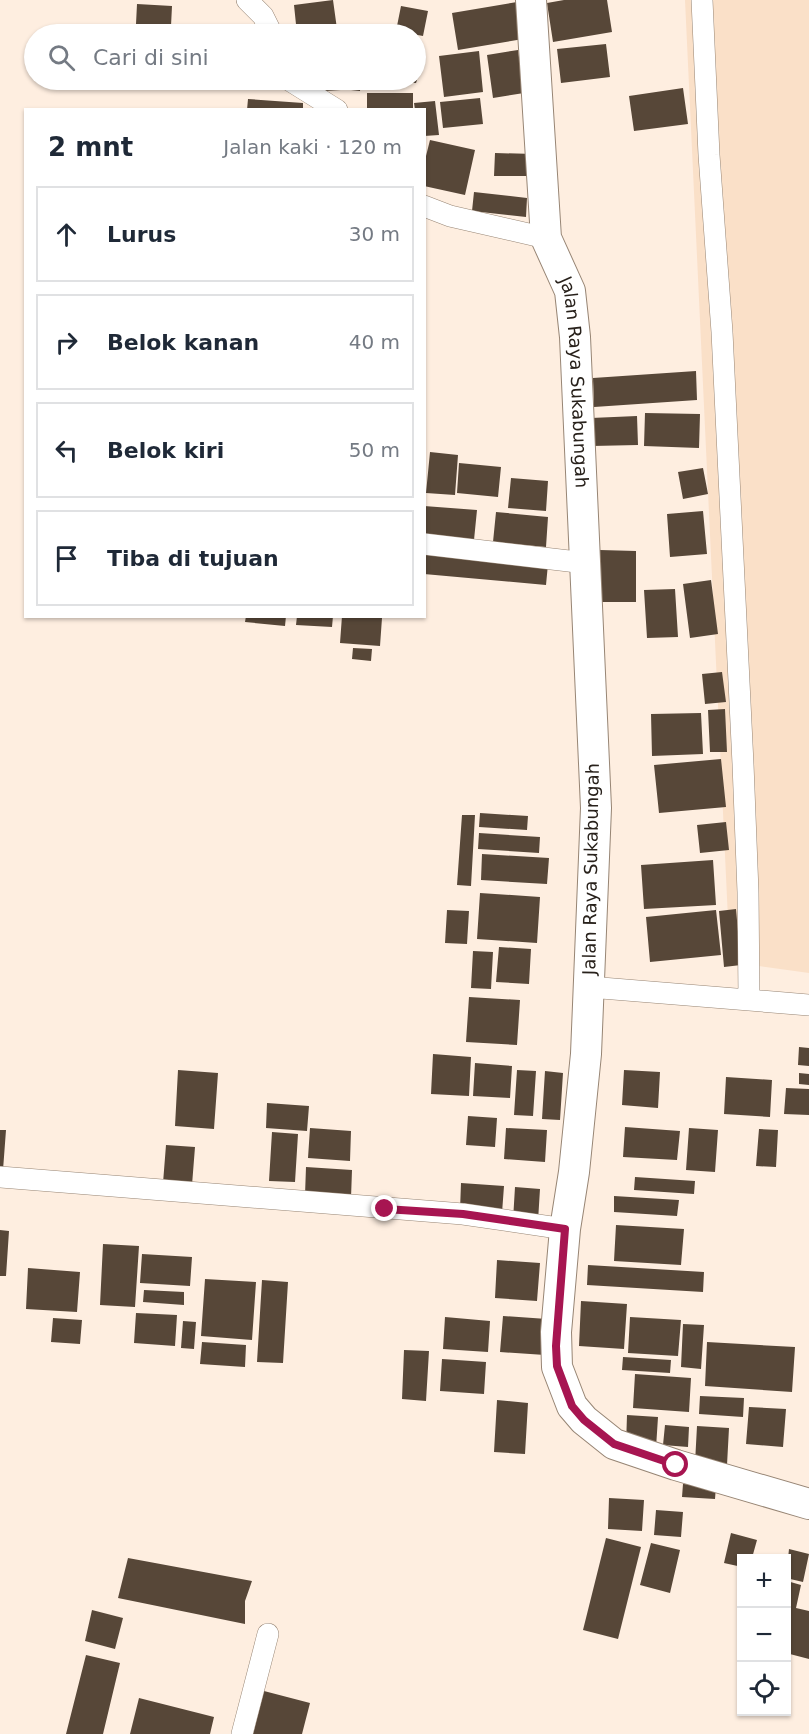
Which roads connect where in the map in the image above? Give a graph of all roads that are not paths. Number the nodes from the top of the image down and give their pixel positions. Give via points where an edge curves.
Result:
1 (247, 0) edge
2 (531, 0) edge
3 (702, 0) edge
4 (267, 24) edge
5 (305, 90) edge
6 (334, 108) edge
7 (426, 207) edge
8 (546, 238) junction
9 (426, 544) edge
10 (586, 563) junction
11 (589, 987) junction
12 (749, 999) junction
13 (809, 1005) edge
14 (0, 1177) edge
15 (565, 1229) junction
16 (809, 1504) edge
17 (268, 1634) dead end
18 (242, 1734) edge

1 - 4 street
2 - 8 street, Jalan Raya Sukabungah
3 - 12 street via 743,776
5 - 6 street
7 - 8 street
8 - 10 street, Jalan Raya Sukabungah via 570,291
9 - 10 street
10 - 11 street, Jalan Raya Sukabungah via 596,808
11 - 12 street
11 - 15 street, Jalan Raya Sukabungah via 586,1054
12 - 13 street
14 - 15 street via 463,1214
15 - 16 street, Jalan Raya Sukabungah via 557,1366 572,1406 584,1420 614,1444
17 - 18 street

